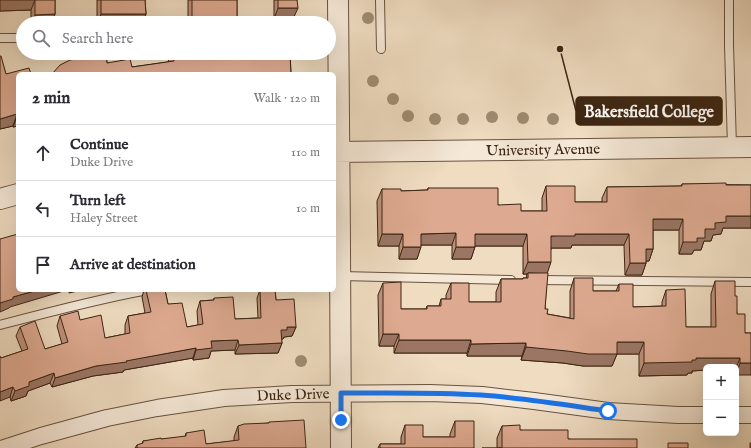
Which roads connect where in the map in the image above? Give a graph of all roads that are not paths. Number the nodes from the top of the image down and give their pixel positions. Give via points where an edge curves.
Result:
1 (338, 0) edge
2 (380, 0) edge
3 (729, 0) edge
4 (336, 18) edge
5 (0, 38) edge
6 (16, 38) edge
7 (381, 49) dead end
8 (335, 60) edge
9 (335, 72) edge
10 (336, 113) edge
11 (741, 147) edge
12 (337, 152) edge
13 (16, 195) edge
14 (0, 199) edge
15 (337, 276) edge
16 (751, 282) edge
17 (138, 292) edge
18 (0, 325) edge
19 (341, 393) junction
20 (703, 415) edge
21 (739, 415) edge
22 (751, 415) edge
23 (4, 448) edge
24 (341, 448) edge

1 - 4 street
2 - 7 lane
3 - 11 lane via 729,45
5 - 6 lane
8 - 9 street
10 - 12 street
11 - 12 street, University Avenue
12 - 15 street
13 - 14 street
15 - 16 lane
15 - 19 street
17 - 18 lane
19 - 20 street, Duke Drive via 482,396 608,411
19 - 23 street, Duke Drive via 224,398 157,408 106,418
19 - 24 street
21 - 22 street

